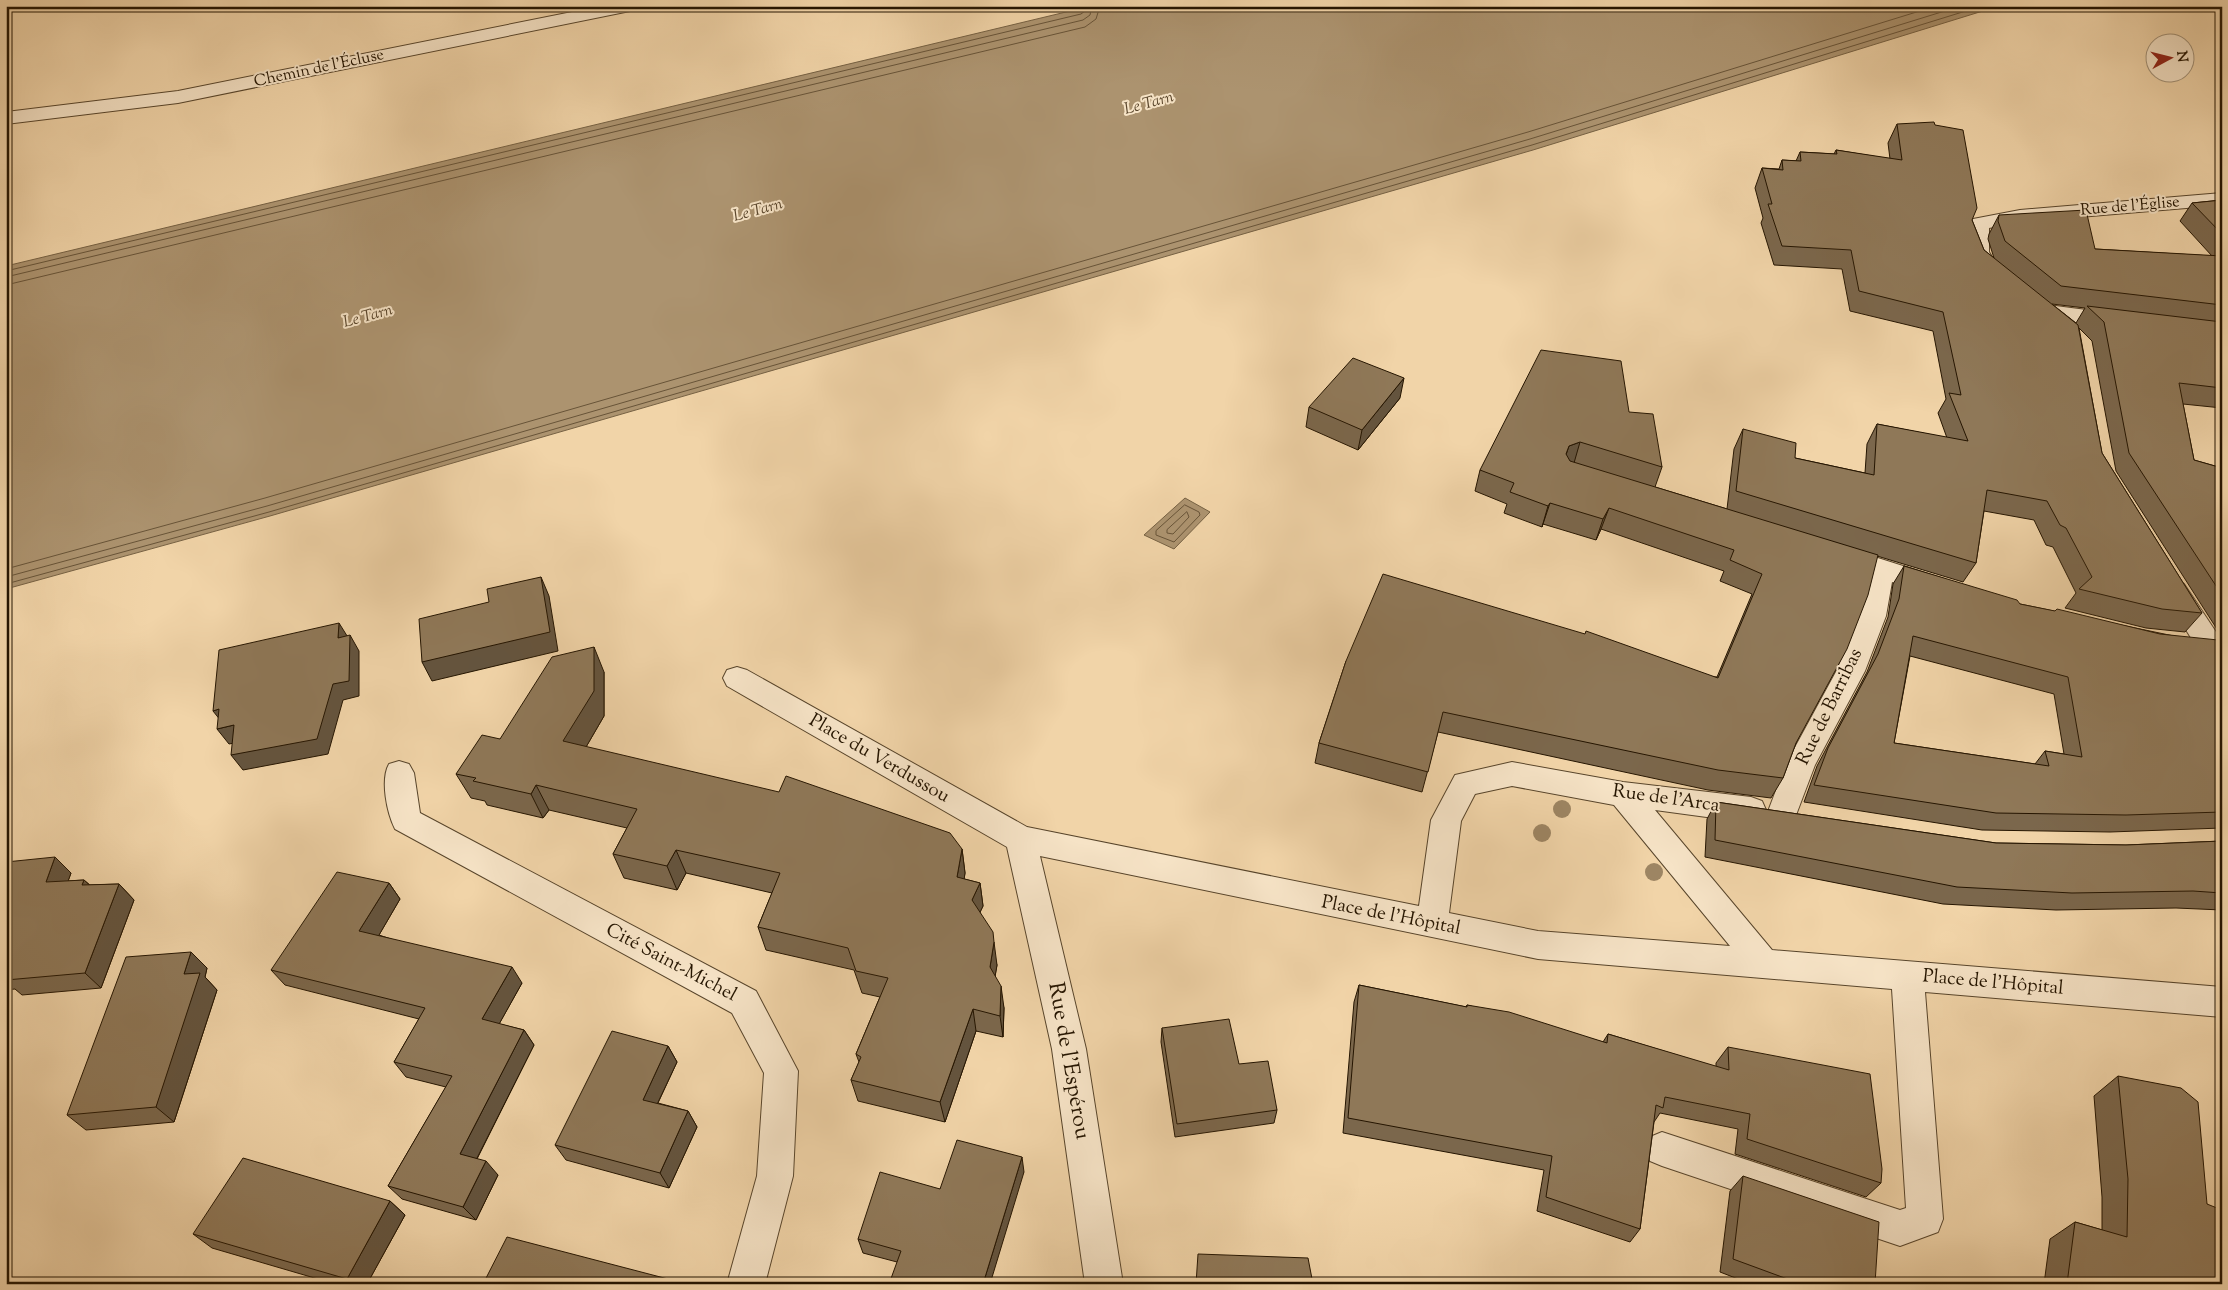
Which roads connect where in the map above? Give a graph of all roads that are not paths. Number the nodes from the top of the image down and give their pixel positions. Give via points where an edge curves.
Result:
1 (630, 6) edge
2 (6, 118) edge
3 (2222, 199) edge
4 (2004, 282) edge
5 (2140, 324) edge
6 (2073, 335) edge
7 (1818, 549) edge
8 (1882, 569) junction
9 (2163, 572) edge
10 (1956, 592) edge
11 (2182, 643) edge
12 (2216, 655) edge
13 (737, 678) dead end
14 (399, 773) dead end
15 (1622, 794) junction
16 (1796, 816) joint
17 (1021, 840) junction
18 (1432, 924) junction
19 (1765, 965) junction
20 (1907, 976) junction
21 (2222, 1002) edge
22 (1662, 1149) dead end
23 (746, 1284) edge
24 (1104, 1284) edge

1 - 2 street, Chemin de l'Écluse via 178,97
3 - 4 street, Rue de l'Église via 2020,216 1980,224 1975,239 1983,264
5 - 6 street via 2033,306
7 - 8 street
8 - 10 street
8 - 16 street, Rue de Barribas via 1872,616 1851,671 1801,764
9 - 12 street
11 - 12 street
13 - 17 street, Place du Verdussou
14 - 23 street, Cité Saint-Michel via 406,820 744,1002 781,1071 775,1176
15 - 16 street, Rue de l'Arca
15 - 18 street, Rue de l'Arca via 1512,774 1466,784 1446,820
15 - 19 street
17 - 18 street, Place de l'Hôpital
17 - 24 street, Rue de l'Espérou via 1069,1049
18 - 19 street, Place de l'Hôpital via 1538,945
19 - 20 street, Place de l'Hôpital
20 - 21 street, Place de l'Hôpital
20 - 22 street via 1925,1219 1900,1228

